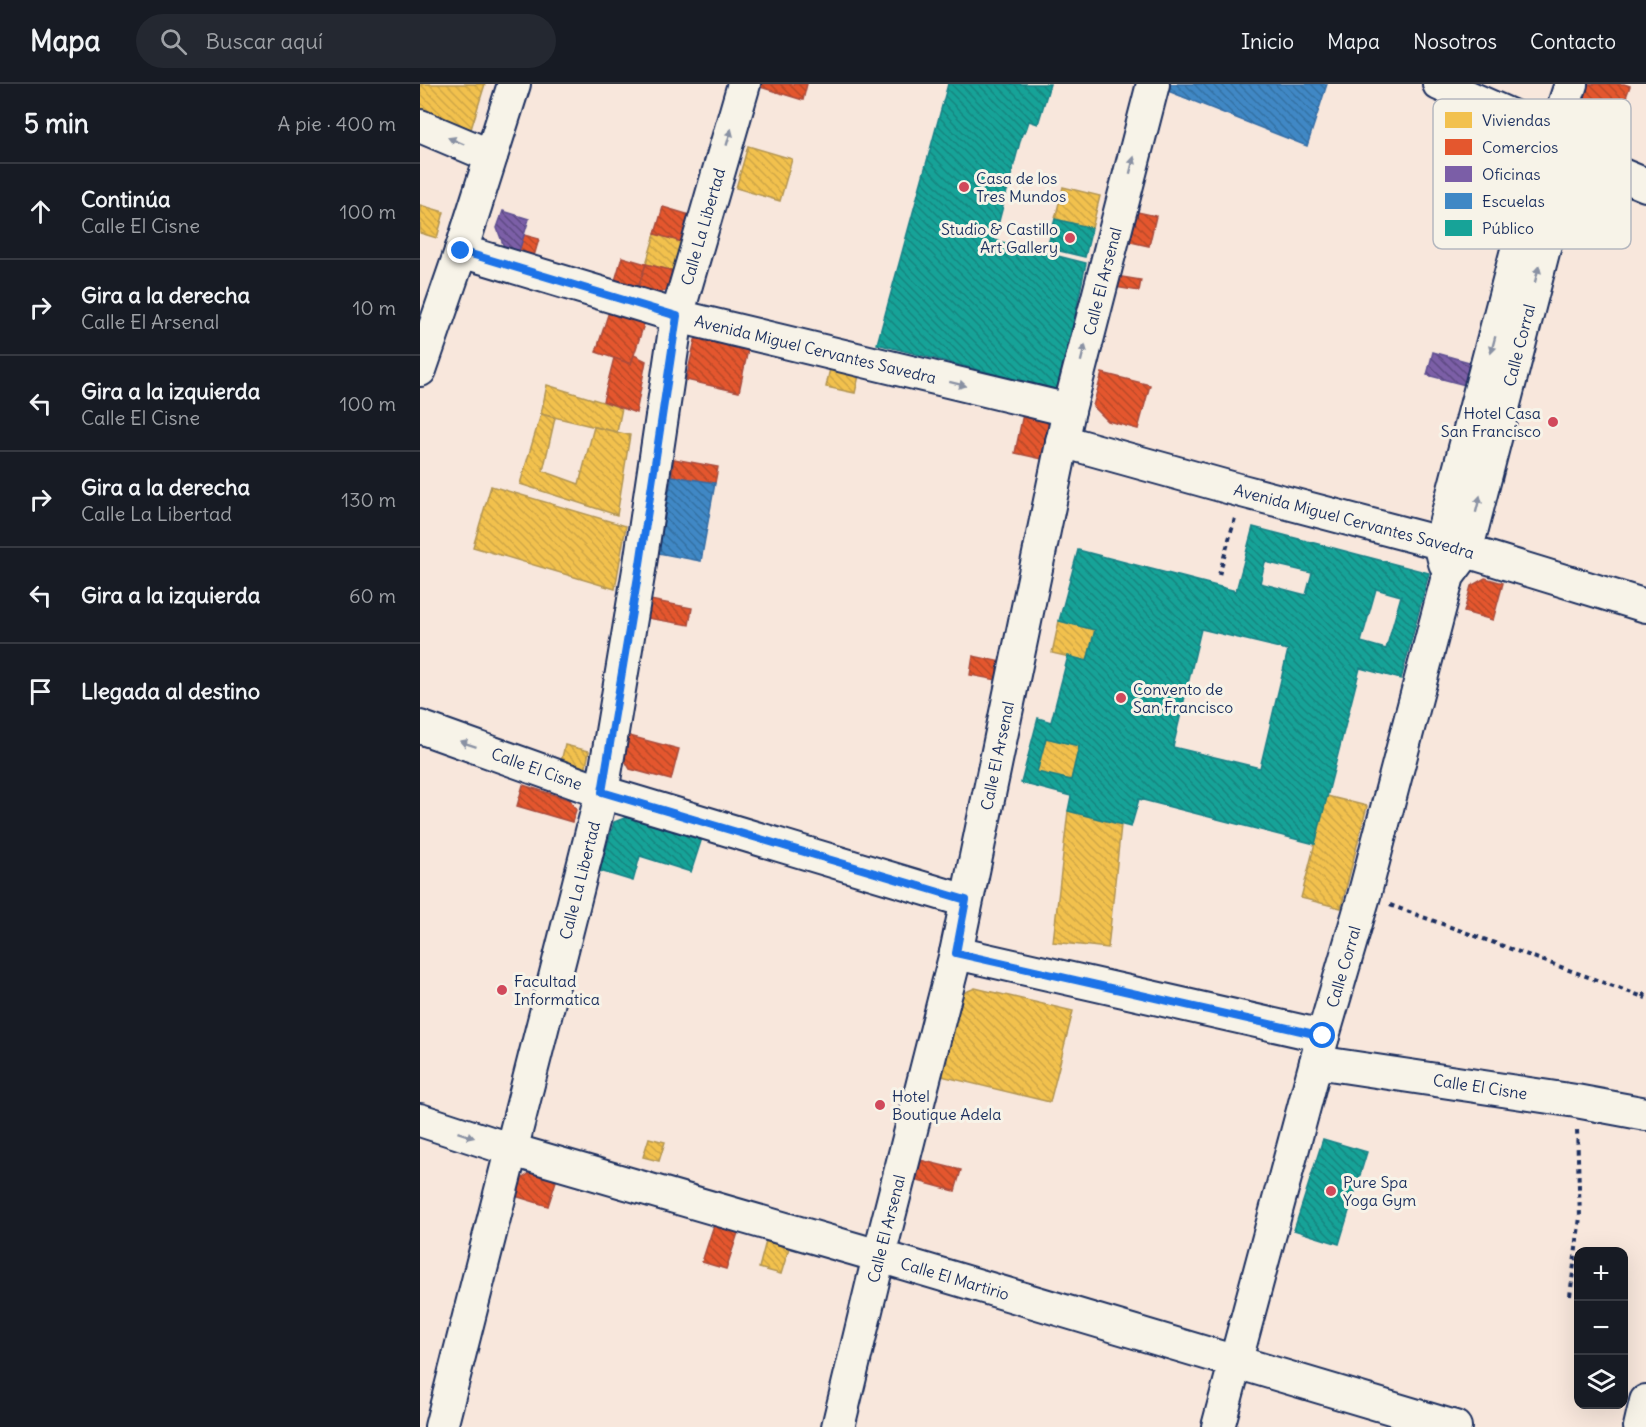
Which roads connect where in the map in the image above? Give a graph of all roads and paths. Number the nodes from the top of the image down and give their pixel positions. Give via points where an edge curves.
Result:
1 (514, 84) edge
2 (744, 84) edge
3 (1152, 84) edge
4 (1439, 84) edge
5 (1494, 99) edge
6 (420, 126) edge
7 (491, 156) junction
8 (1631, 179) edge
9 (1646, 185) edge
10 (1530, 249) edge
11 (461, 251) junction
12 (677, 316) junction
13 (420, 370) edge
14 (1069, 410) junction
15 (1062, 441) junction
16 (1242, 491) junction
17 (1451, 557) junction
18 (1219, 575) dead end
19 (1646, 606) edge
20 (420, 727) edge
21 (602, 792) junction
22 (1364, 896) junction
23 (966, 900) junction
24 (956, 953) junction
25 (1646, 989) edge
26 (1645, 997) edge
27 (1319, 1049) junction
28 (1576, 1101) junction
29 (1646, 1114) edge
30 (420, 1120) edge
31 (512, 1150) junction
32 (879, 1256) junction
33 (1570, 1296) dead end
34 (1235, 1362) junction
35 (1646, 1401) edge
36 (441, 1427) edge
37 (838, 1427) edge
38 (1218, 1427) edge
39 (1455, 1427) edge
40 (1640, 1427) edge

1 - 7 street
12 -> 2 street, Calle La Libertad
14 -> 3 street, Calle El Arsenal
4 - 5 street
7 -> 6 street
7 - 11 street
8 - 9 street
10 - 17 street, Calle Corral
11 - 12 street, Avenida Miguel Cervantes Savedra
11 - 13 street
12 -> 14 street, Avenida Miguel Cervantes Savedra
12 - 21 street, Calle La Libertad via 631,560
14 - 15 street, Calle El Arsenal
15 - 16 street, Avenida Miguel Cervantes Savedra
15 - 23 street, Calle El Arsenal
16 - 17 street, Avenida Miguel Cervantes Savedra
16 - 18 path
17 - 19 street, Avenida Miguel Cervantes Savedra
17 - 22 street, Calle Corral
21 -> 20 street, Calle El Cisne
21 - 23 street, Calle El Cisne
21 - 31 street, Calle La Libertad
22 - 26 path
22 - 27 street, Calle Corral
23 - 24 street, Calle El Arsenal
24 - 27 street, Calle El Cisne
24 - 32 street, Calle El Arsenal
25 - 26 path
27 - 28 street, Calle El Cisne
27 - 34 street, Calle Corral
28 - 29 street, Calle El Cisne
28 - 33 path via 1580,1217
30 -> 31 street, Calle El Martirio
31 - 32 street, Calle El Martirio
31 - 36 street, Calle La Libertad
32 - 34 street, Calle El Martirio
32 - 37 street, Calle El Arsenal
34 - 38 street, Calle Corral
34 - 39 street, Calle El Martirio
35 - 40 street

